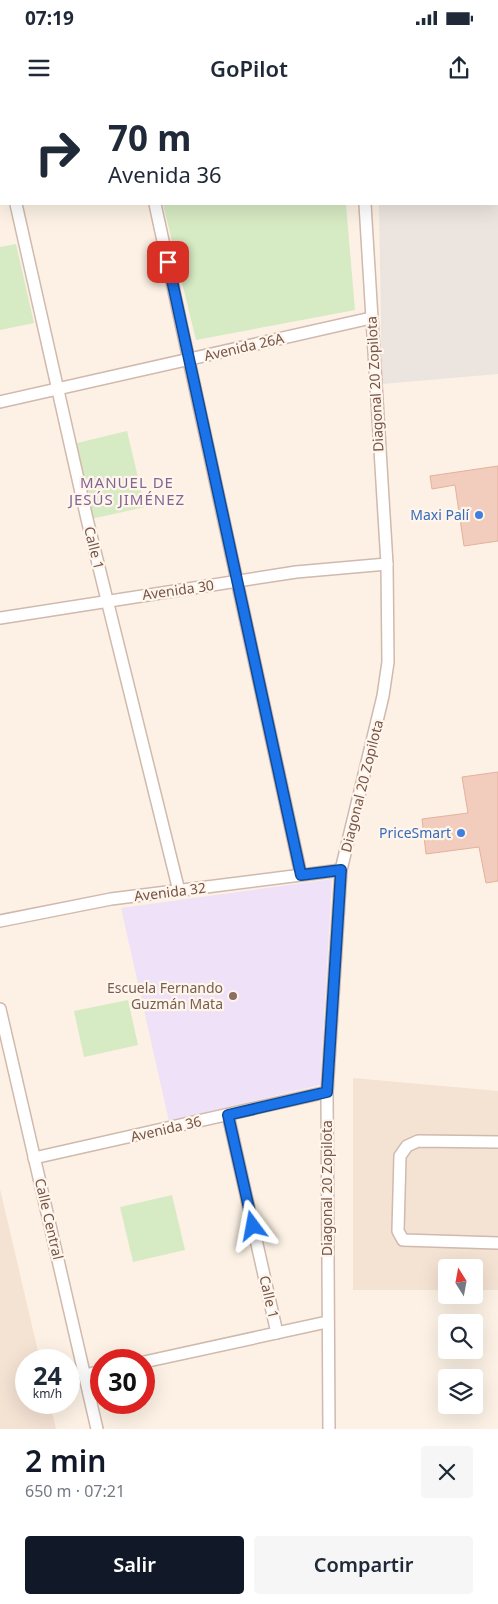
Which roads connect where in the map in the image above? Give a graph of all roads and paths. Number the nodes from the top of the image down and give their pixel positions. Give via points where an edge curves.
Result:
1 (16, 205) edge
2 (155, 205) edge
3 (365, 205) edge
4 (371, 318) junction
5 (189, 359) junction
6 (57, 389) junction
7 (0, 402) edge
8 (387, 564) junction
9 (238, 582) junction
10 (107, 600) junction
11 (0, 618) edge
12 (341, 870) junction
13 (301, 875) junction
14 (179, 891) junction
15 (0, 921) edge
16 (0, 1009) edge
17 (327, 1092) junction
18 (228, 1115) junction
19 (498, 1142) edge
20 (34, 1158) junction
21 (498, 1243) edge
22 (327, 1322) junction
23 (277, 1333) junction
24 (155, 1360) edge
25 (90, 1374) edge
26 (86, 1375) junction
27 (97, 1429) edge
28 (329, 1429) edge

1 - 6 street, Calle 1
2 - 5 street
3 - 4 street, Diagonal 20 Zopilota
4 - 5 street, Avenida 26A
4 - 8 street, Diagonal 20 Zopilota
5 - 6 street, Avenida 26A
5 - 9 street
6 - 7 street, Avenida 26A
6 - 10 street, Calle 1
8 - 9 street, Avenida 30 via 296,572
8 - 12 street, Diagonal 20 Zopilota via 388,662 383,696
9 - 10 street, Avenida 30
9 - 13 street
10 - 11 street, Avenida 30
10 - 14 street, Calle 1
12 - 13 street, Avenida 32
12 - 17 street, Diagonal 20 Zopilota
13 - 14 street, Avenida 32
14 - 15 street, Avenida 32 via 111,899
16 - 20 street, Calle Central
17 - 18 street, Avenida 36
17 - 22 street, Diagonal 20 Zopilota
18 - 20 street, Avenida 36
18 - 23 street, Calle 1
19 - 21 street via 418,1141 407,1146 400,1156 397,1216 398,1231 403,1240
20 - 26 street, Calle Central
22 - 23 street
22 - 28 street, Diagonal 20 Zopilota
23 - 24 street
25 - 26 street
26 - 27 street, Calle Central

